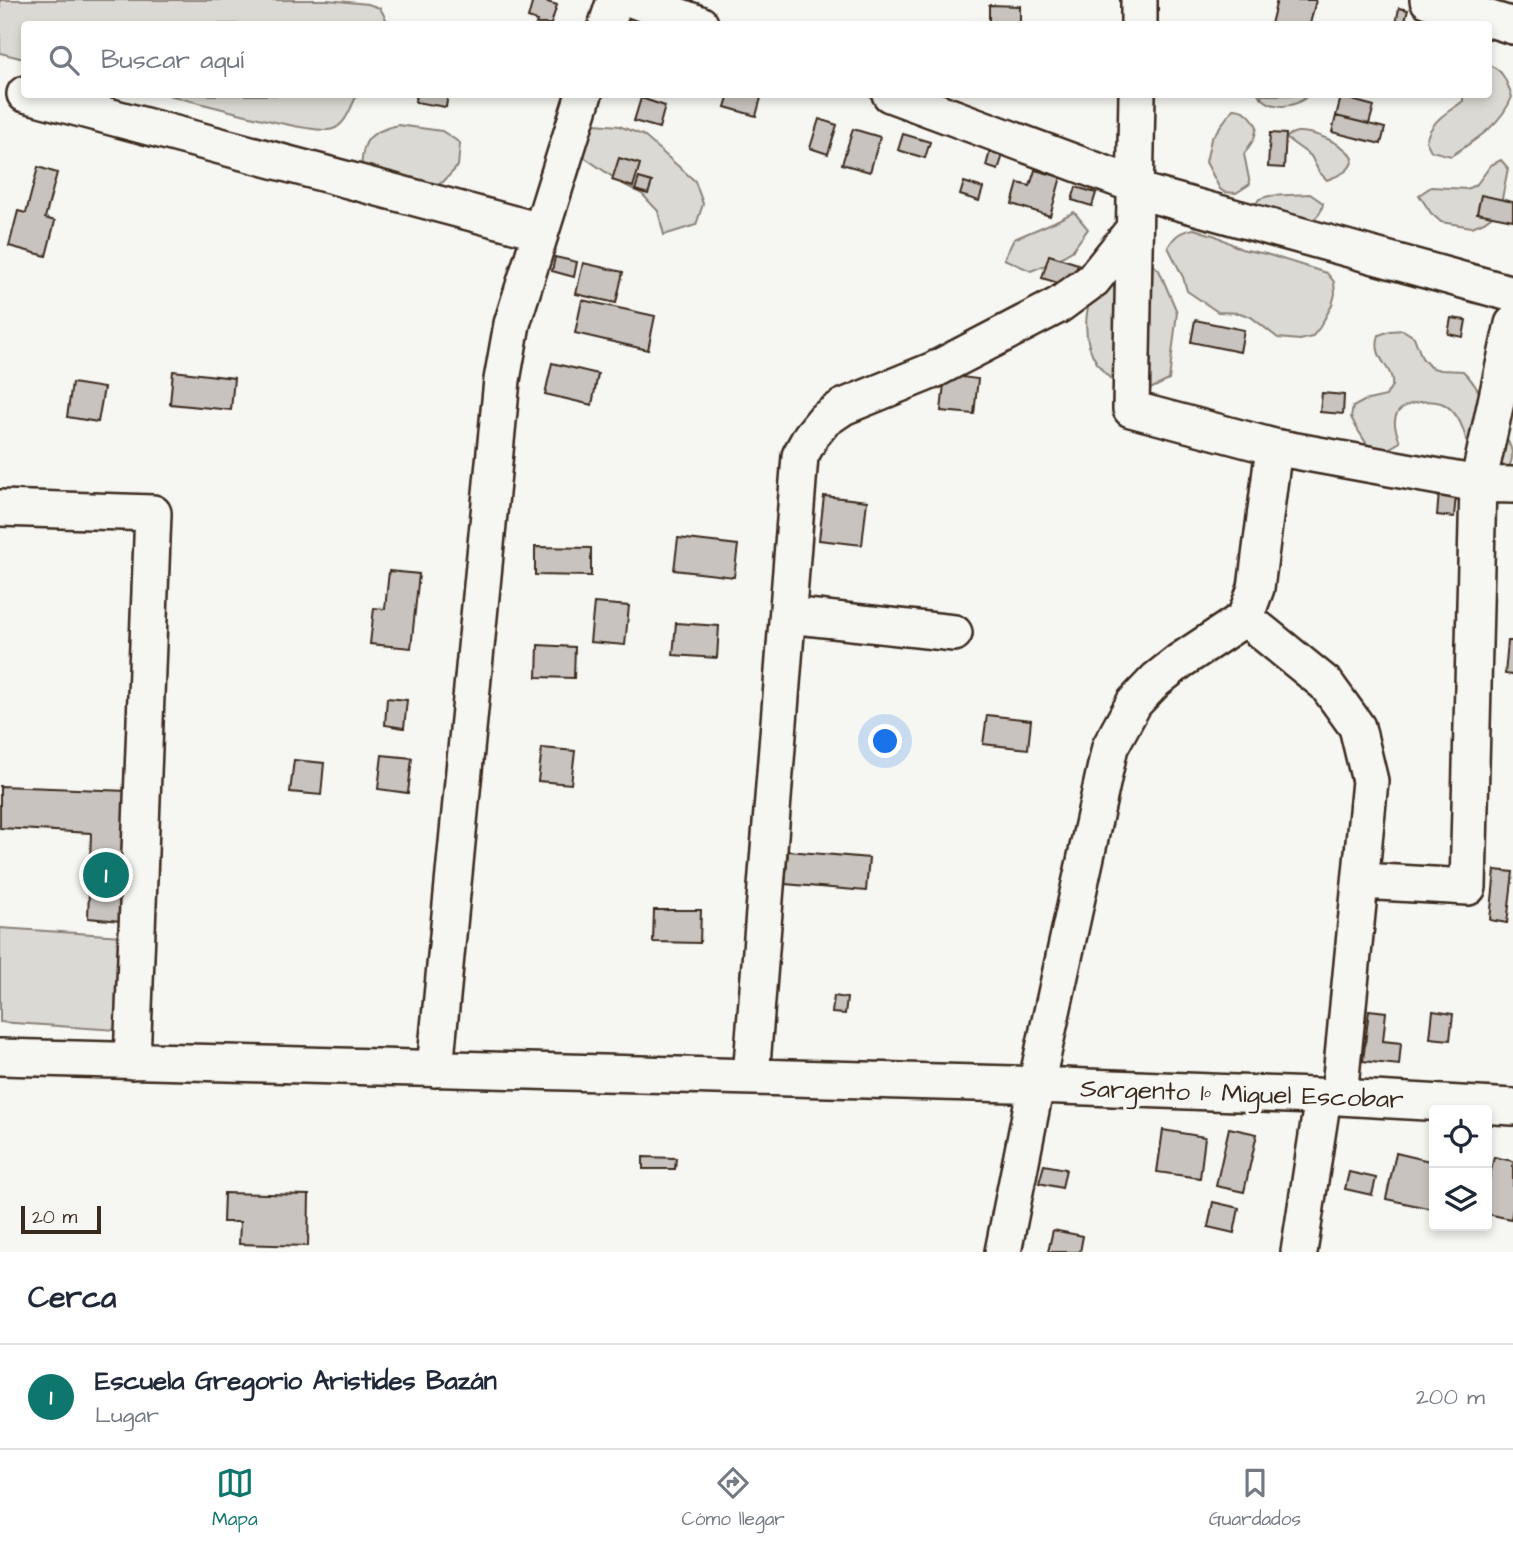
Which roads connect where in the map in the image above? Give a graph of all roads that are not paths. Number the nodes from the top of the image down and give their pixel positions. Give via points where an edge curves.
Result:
1 (615, 0) edge
2 (634, 0) edge
3 (1139, 0) edge
4 (1427, 0) edge
5 (608, 21) edge
6 (693, 21) edge
7 (1139, 21) edge
8 (1513, 26) edge
9 (0, 88) edge
10 (21, 93) edge
11 (40, 98) edge
12 (583, 98) edge
13 (901, 98) edge
14 (1137, 98) edge
15 (1135, 187) junction
16 (1134, 229) junction
17 (540, 231) junction
18 (1513, 294) edge
19 (1513, 324) edge
20 (1274, 447) junction
21 (1478, 484) junction
22 (1513, 485) edge
23 (0, 508) edge
24 (788, 615) junction
25 (1245, 618) junction
26 (954, 633) dead end
27 (1361, 881) junction
28 (0, 1057) edge
29 (132, 1061) junction
30 (435, 1069) junction
31 (751, 1077) junction
32 (1024, 1085) junction
33 (1331, 1097) junction
34 (1513, 1107) edge
35 (1003, 1252) edge
36 (1299, 1252) edge

1 - 5 street
2 - 6 street
3 - 7 street
4 - 8 street
9 - 10 street
11 - 17 street
12 - 17 street
13 - 15 street
14 - 15 street
15 - 16 street
15 - 18 street
16 - 20 street via 1130,409
16 - 24 street via 1093,280 1059,305 824,420 800,456
17 - 30 street via 512,324 502,380
19 - 21 street
20 - 21 street
20 - 25 street via 1256,588
21 - 22 street
21 - 27 street via 1468,887
23 - 29 street via 153,513
24 - 26 street
24 - 31 street
25 - 27 street via 1326,684 1357,727 1370,781
25 - 32 street via 1156,680 1134,703 1110,747
27 - 33 street
28 - 29 street, Sargento 1º Miguel Escobar
29 - 30 street, Sargento 1º Miguel Escobar
30 - 31 street, Sargento 1º Miguel Escobar
31 - 32 street, Sargento 1º Miguel Escobar
32 - 33 street, Sargento 1º Miguel Escobar
32 - 35 street
33 - 34 street, Sargento 1º Miguel Escobar
33 - 36 street

